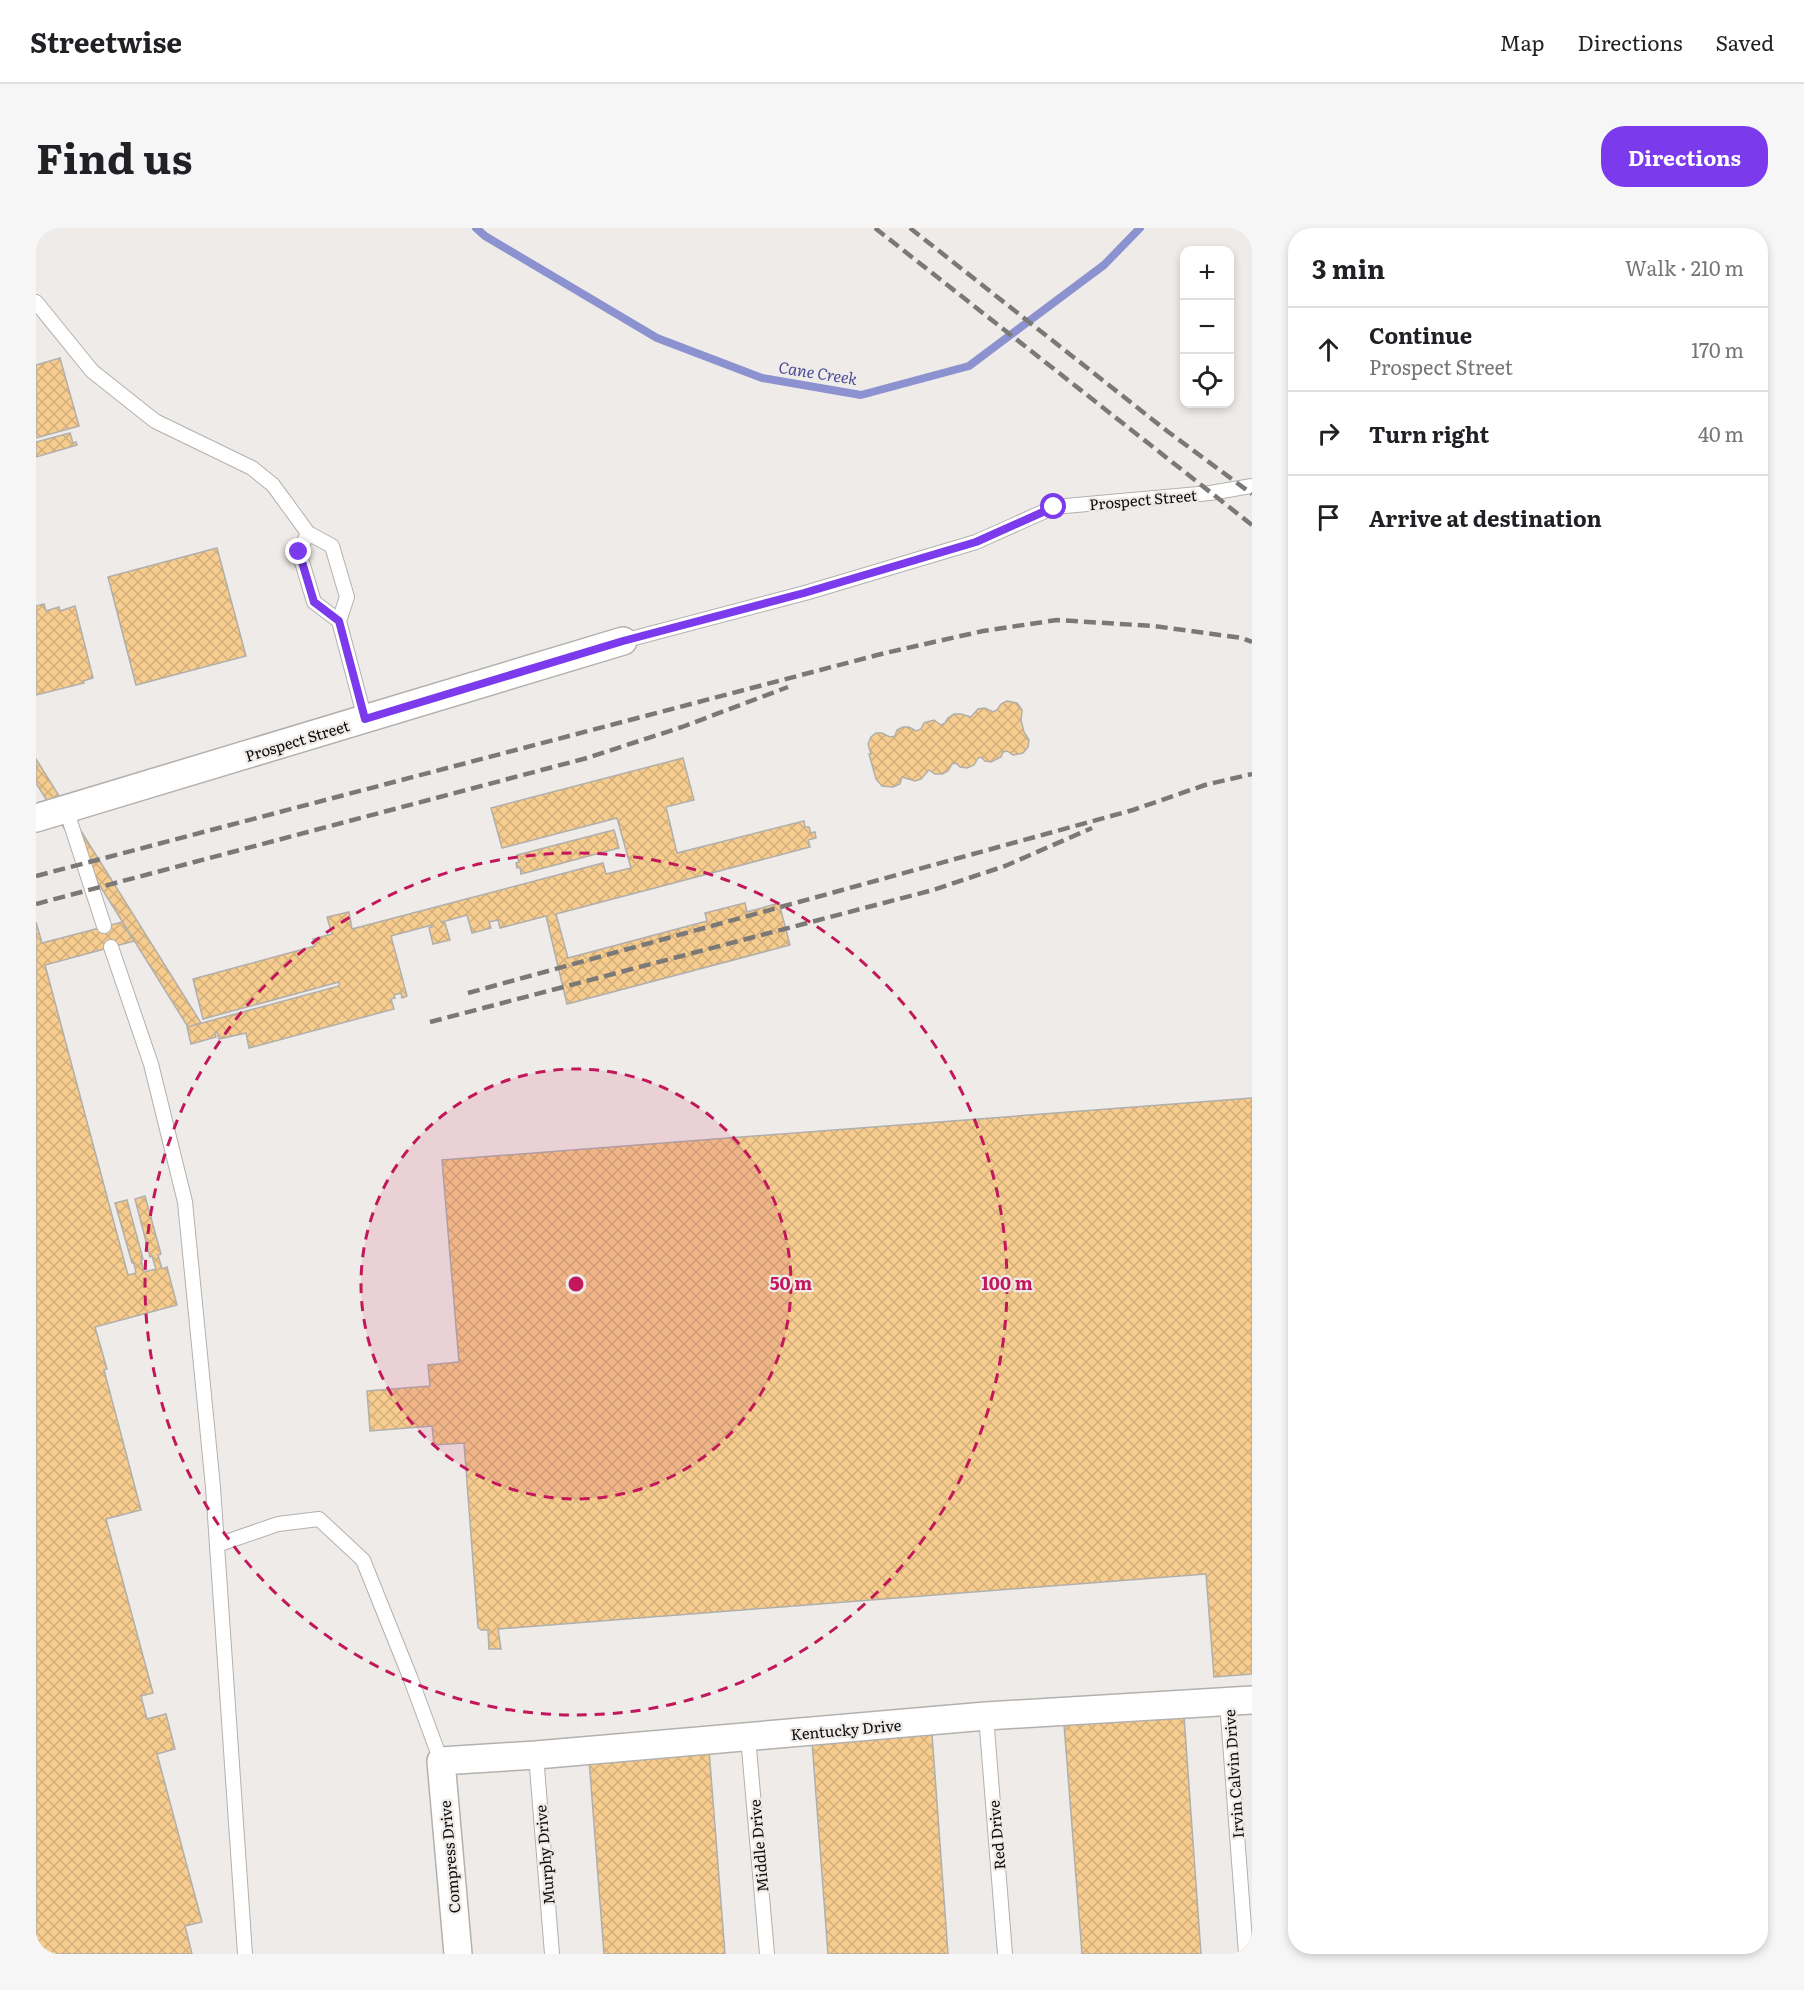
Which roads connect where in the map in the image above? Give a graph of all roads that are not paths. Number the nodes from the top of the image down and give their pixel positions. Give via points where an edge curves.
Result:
1 (36, 302) edge
2 (1252, 486) edge
3 (308, 533) junction
4 (339, 621) junction
5 (623, 641) joint
6 (365, 719) junction
7 (66, 809) junction
8 (36, 818) edge
9 (104, 926) dead end
10 (111, 947) dead end
11 (217, 1545) junction
12 (1240, 1701) edge
13 (986, 1716) junction
14 (748, 1737) junction
15 (536, 1755) junction
16 (441, 1761) junction
17 (245, 1954) edge
18 (458, 1954) edge
19 (552, 1954) edge
20 (767, 1954) edge
21 (1005, 1954) edge
22 (1246, 1954) edge

1 - 3 lane via 92,370 155,421 252,468 273,485
2 - 5 lane, Prospect Street via 1054,507 976,542
3 - 4 lane via 299,552 314,602
3 - 4 lane via 332,546 347,597
4 - 6 lane
5 - 6 street, Prospect Street
6 - 7 street, Prospect Street
7 - 8 street, Prospect Street
7 - 9 lane
10 - 11 lane via 151,1064 185,1202
11 - 16 lane via 278,1524 319,1519 363,1560
11 - 17 lane
12 - 13 street, Kentucky Drive
12 - 22 lane, Irvin Calvin Drive
13 - 14 street, Kentucky Drive
13 - 21 lane, Red Drive
14 - 15 street, Kentucky Drive
14 - 20 lane, Middle Drive
15 - 16 street, Kentucky Drive
15 - 19 lane, Murphy Drive
16 - 18 street, Compress Drive

